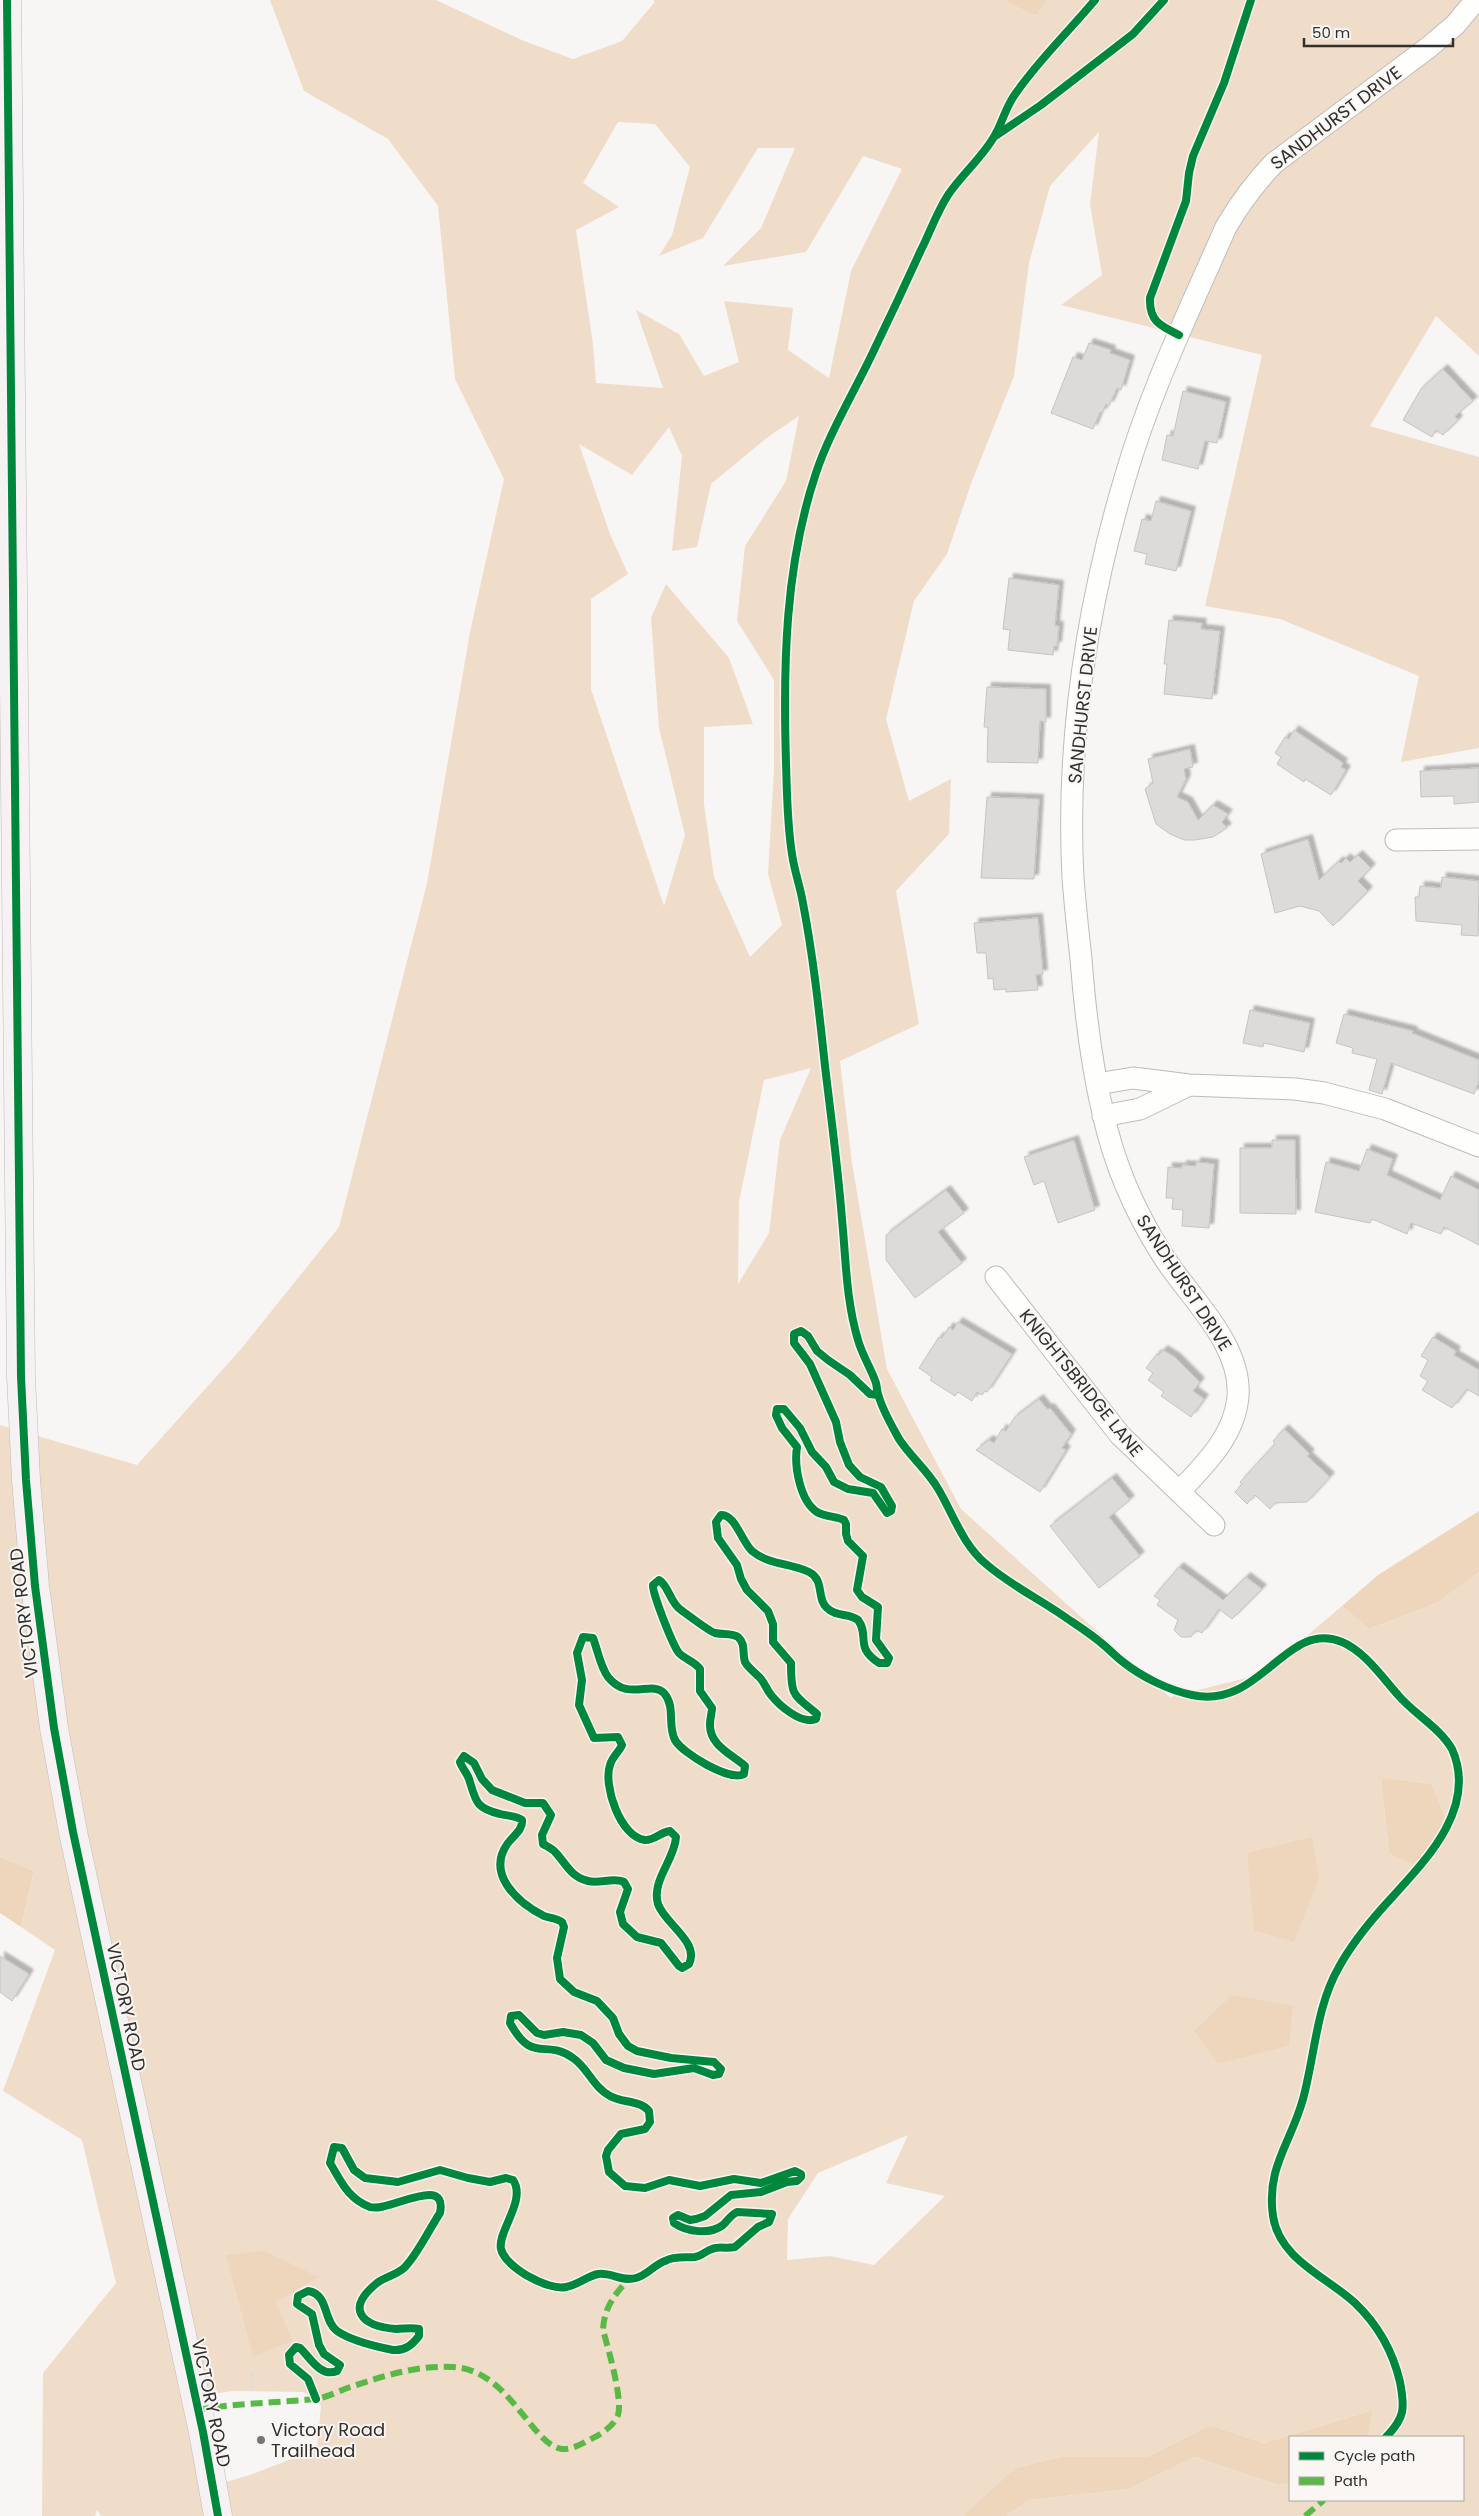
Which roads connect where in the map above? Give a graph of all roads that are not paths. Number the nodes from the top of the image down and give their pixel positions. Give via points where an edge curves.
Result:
1 (7, 0) edge
2 (1476, 0) edge
3 (1479, 839) edge
4 (1396, 840) dead end
5 (1097, 1084) junction
6 (1189, 1085) junction
7 (1103, 1116) junction
8 (1479, 1146) edge
9 (996, 1277) dead end
10 (1179, 1492) junction
11 (1214, 1525) dead end
12 (218, 2516) edge

1 - 12 main road, VICTORY ROAD via 21,1367 30,1531 54,1728 73,1832 203,2432
2 - 5 street, SANDHURST DRIVE via 1455,25 1429,47 1295,146 1255,183 1226,227 1151,401 1125,476 1107,544 1082,685 1075,766 1073,878 1083,988
3 - 4 street
5 - 6 street via 1133,1078
5 - 7 street, SANDHURST DRIVE
6 - 7 street via 1140,1109
6 - 8 street via 1324,1093 1385,1108
7 - 10 street, SANDHURST DRIVE via 1135,1207 1163,1257 1229,1350 1235,1367 1238,1397 1232,1423 1218,1447
9 - 10 street, KNIGHTSBRIDGE LANE via 1120,1435
10 - 11 street, KNIGHTSBRIDGE LANE

